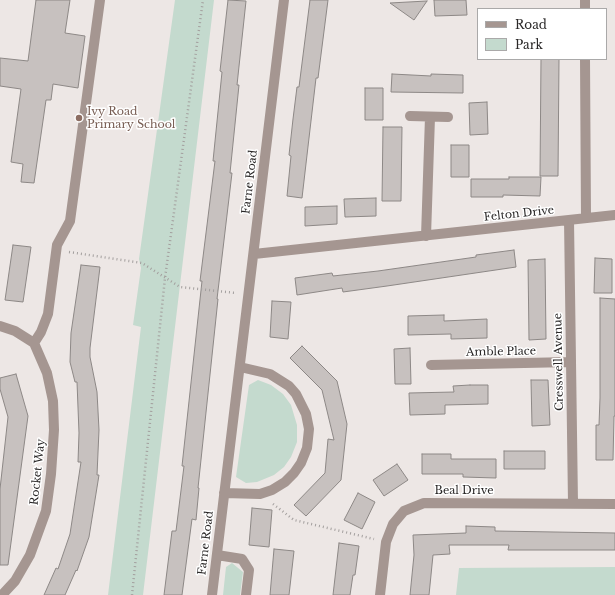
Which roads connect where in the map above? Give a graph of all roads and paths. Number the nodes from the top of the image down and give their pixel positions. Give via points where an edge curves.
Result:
1 (100, 0) edge
2 (204, 0) edge
3 (284, 0) edge
4 (585, 60) edge
5 (410, 116) dead end
6 (430, 116) junction
7 (448, 117) dead end
8 (615, 215) edge
9 (586, 218) junction
10 (569, 220) junction
11 (426, 236) junction
12 (57, 250) junction
13 (254, 254) junction
14 (165, 278) junction
15 (249, 295) junction
16 (0, 326) edge
17 (34, 343) junction
18 (571, 362) junction
19 (431, 365) dead end
20 (240, 367) junction
21 (224, 493) junction
22 (260, 494) junction
23 (573, 503) junction
24 (615, 504) edge
25 (386, 542) junction
26 (217, 555) junction
27 (2, 595) edge
28 (132, 595) edge
29 (212, 595) edge
30 (246, 595) edge
31 (380, 595) edge

1 - 12 street via 70,221
2 - 14 path
3 - 13 street, Farne Road
4 - 9 street
5 - 6 street
6 - 7 street
6 - 11 street
8 - 9 street, Felton Drive
9 - 10 street, Felton Drive
10 - 11 street, Felton Drive
10 - 18 street, Cresswell Avenue
11 - 13 street, Felton Drive
12 - 14 path via 142,263
12 - 17 street via 48,314
13 - 15 street, Farne Road
14 - 15 path via 180,287
14 - 28 path
15 - 20 street, Farne Road
16 - 17 street via 15,331
17 - 27 street, Rocket Way via 47,373 53,401 51,474 46,511 30,555 15,580
18 - 19 street, Amble Place
18 - 23 street, Cresswell Avenue
20 - 21 street, Farne Road
20 - 22 street via 270,374 289,386 303,405 308,422 307,448 301,463 284,482
21 - 22 street
21 - 26 street, Farne Road
22 - 25 path via 294,520
23 - 24 street, Beal Drive
23 - 25 street, Beal Drive via 424,503 404,511 393,524
25 - 31 street, Beal Drive
26 - 29 street, Farne Road
26 - 30 street via 242,560 249,570

